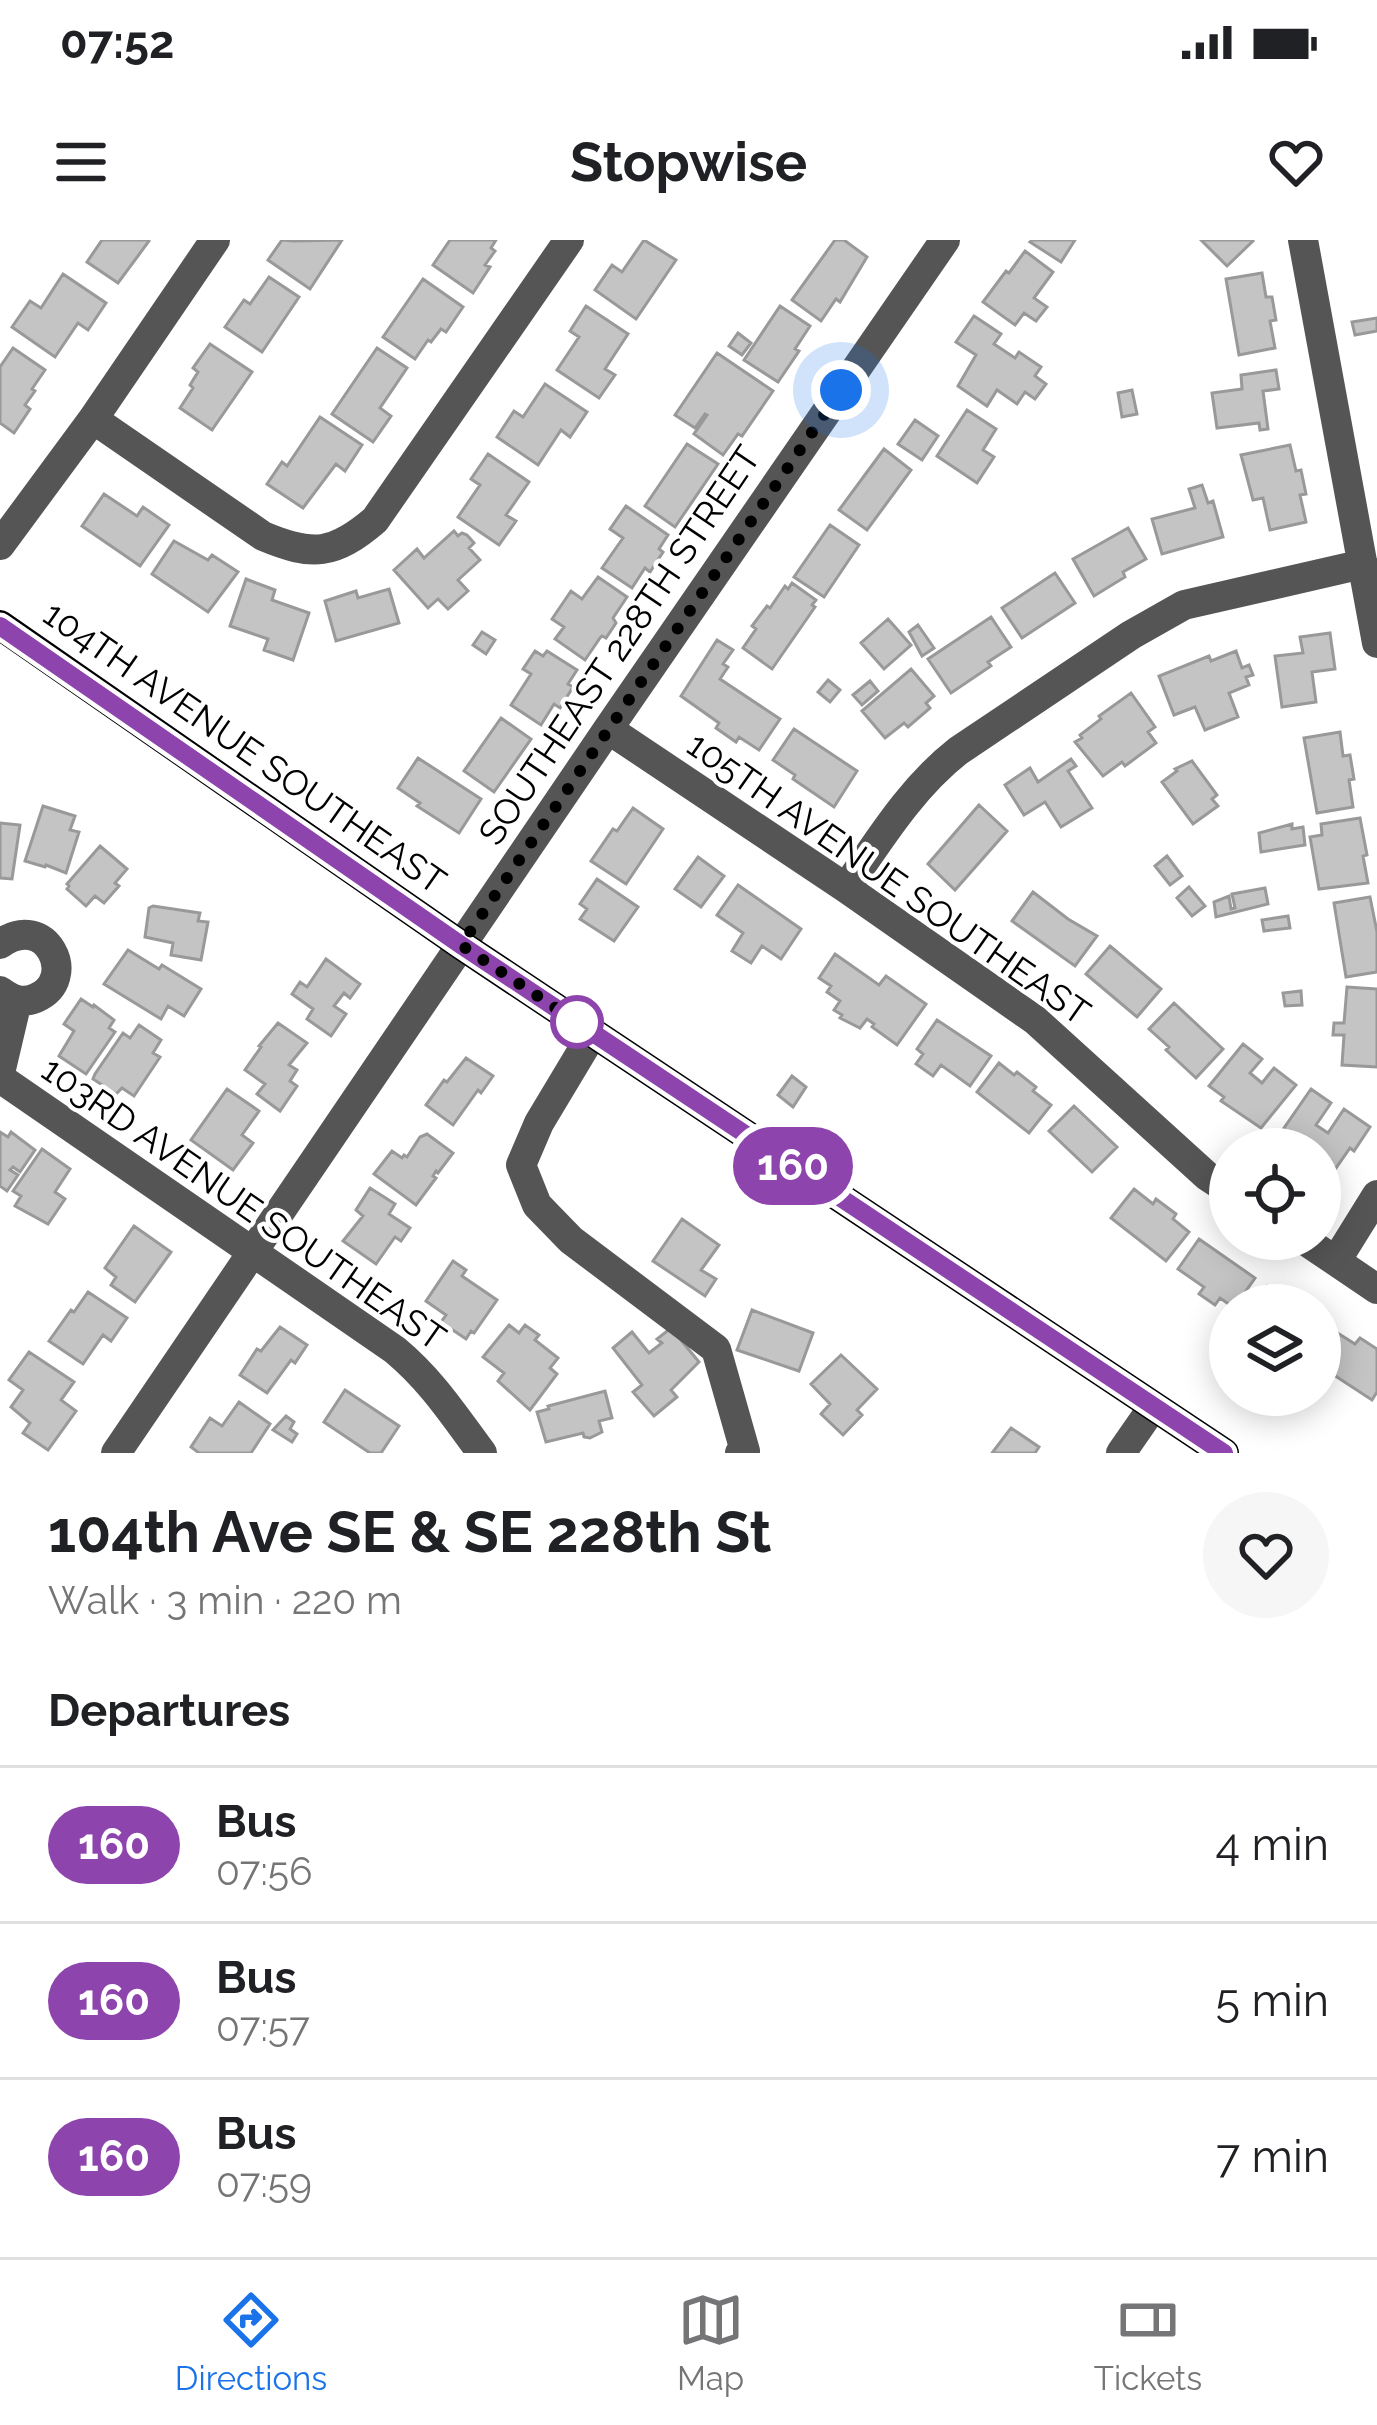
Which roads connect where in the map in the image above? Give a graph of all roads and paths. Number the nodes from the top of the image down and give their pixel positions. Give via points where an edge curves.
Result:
1 (215, 240) edge
2 (569, 240) edge
3 (945, 240) edge
4 (1304, 240) edge
5 (93, 418) junction
6 (0, 545) edge
7 (1363, 564) junction
8 (0, 626) edge
9 (1377, 643) edge
10 (608, 729) junction
11 (846, 888) junction
12 (0, 944) edge
13 (461, 945) junction
14 (8, 996) edge
15 (593, 1033) junction
16 (0, 1075) edge
17 (1209, 1177) edge
18 (1377, 1195) edge
19 (253, 1251) junction
20 (1336, 1261) joint
21 (1377, 1289) edge
22 (1153, 1407) junction
23 (743, 1452) edge
24 (116, 1453) edge
25 (482, 1453) edge
26 (1120, 1453) edge
27 (1224, 1453) edge

1 - 5 street
2 - 5 street via 375,520 347,544 292,548 263,536
3 - 10 street, SOUTHEAST 228TH STREET
4 - 7 street
5 - 6 street
7 - 9 street
7 - 11 street via 1184,604 1131,635 934,770
8 - 13 main road, 104TH AVENUE SOUTHEAST
10 - 11 street, 105TH AVENUE SOUTHEAST
10 - 13 street, SOUTHEAST 228TH STREET
11 - 17 street, 105TH AVENUE SOUTHEAST via 1035,1020
12 - 14 street via 30,934 56,961 42,995
13 - 15 main road, 104TH AVENUE SOUTHEAST
13 - 19 street, SOUTHEAST 228TH STREET
14 - 16 street
15 - 22 main road, 104TH AVENUE SOUTHEAST
15 - 23 street via 521,1165 537,1205 571,1240 716,1349
16 - 19 street, 103RD AVENUE SOUTHEAST
18 - 20 street
19 - 24 street, SOUTHEAST 228TH STREET
19 - 25 street, 103RD AVENUE SOUTHEAST via 420,1371
20 - 21 street
22 - 26 street
22 - 27 main road, 104TH AVENUE SOUTHEAST

